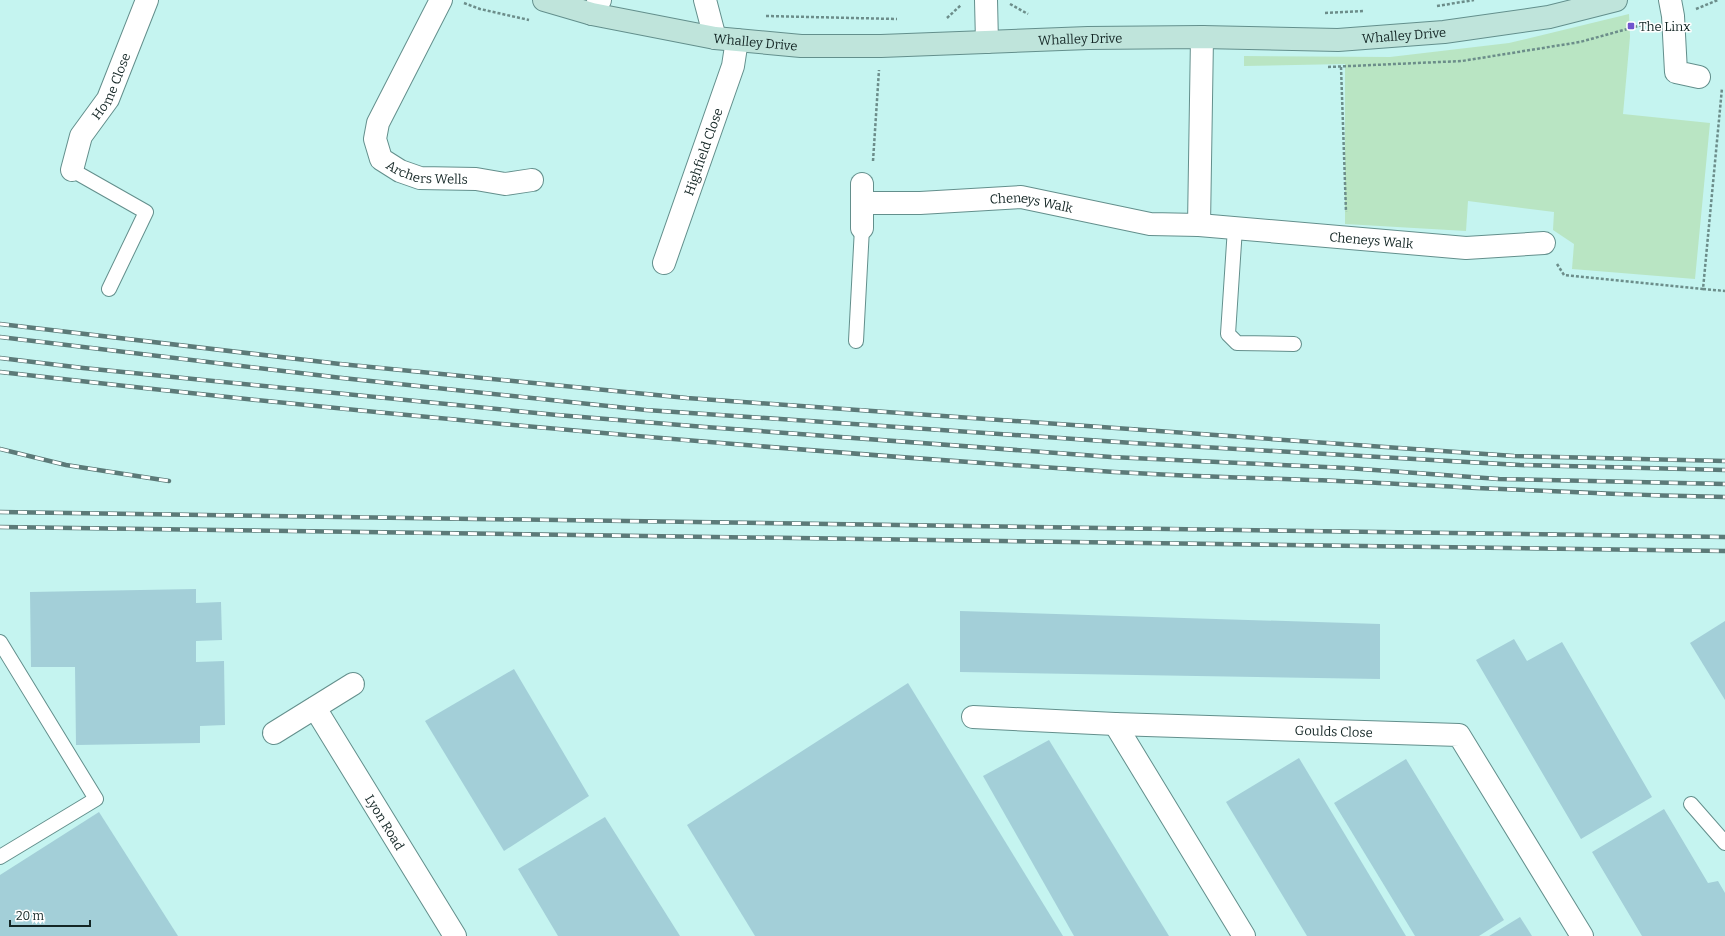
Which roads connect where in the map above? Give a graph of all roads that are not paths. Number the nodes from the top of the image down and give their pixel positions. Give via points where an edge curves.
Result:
1 (147, 0) edge
2 (441, 0) edge
3 (544, 0) edge
4 (705, 0) edge
5 (986, 0) edge
6 (1616, 0) edge
7 (1670, 0) edge
8 (596, 7) edge
9 (1202, 37) junction
10 (715, 38) junction
11 (737, 40) junction
12 (987, 42) junction
13 (1700, 77) road end
14 (72, 170) joint
15 (532, 180) dead end
16 (1199, 225) junction
17 (862, 228) joint
18 (1235, 228) junction
19 (1544, 243) road end
20 (664, 263) dead end
21 (109, 289) dead end
22 (856, 341) dead end
23 (1294, 344) dead end
24 (0, 642) edge
25 (354, 684) dead end
26 (316, 708) junction
27 (972, 716) dead end
28 (1115, 724) junction
29 (274, 733) dead end
30 (1691, 804) dead end
31 (1725, 843) edge
32 (0, 857) edge
33 (456, 936) edge
34 (1244, 936) edge
35 (1582, 936) edge

1 - 14 street, Home Close via 108,100 81,136
2 - 15 street, Archers Wells via 378,123 375,139 381,159 400,171 420,178 476,179 505,184
3 - 8 street, Whalley Drive
4 - 10 street
5 - 12 street
6 - 9 street, Whalley Drive via 1549,17 1444,32 1338,40
7 - 13 street via 1676,72
8 - 10 street, Whalley Drive
9 - 12 street, Whalley Drive
9 - 16 street
10 - 11 street, Whalley Drive
11 - 12 street, Whalley Drive via 801,46
11 - 20 street, Highfield Close via 733,66
14 - 21 lane via 146,212
16 - 17 street, Cheneys Walk via 1150,224 1021,197 920,203 862,194
16 - 18 street, Cheneys Walk
17 - 22 lane
18 - 19 street, Cheneys Walk via 1466,248
18 - 23 lane via 1228,334 1237,343
24 - 32 lane via 96,798
25 - 26 street
26 - 29 street
26 - 33 street, Lyon Road
27 - 28 street, Goulds Close
28 - 34 street
28 - 35 street, Goulds Close via 1459,735
30 - 31 lane

